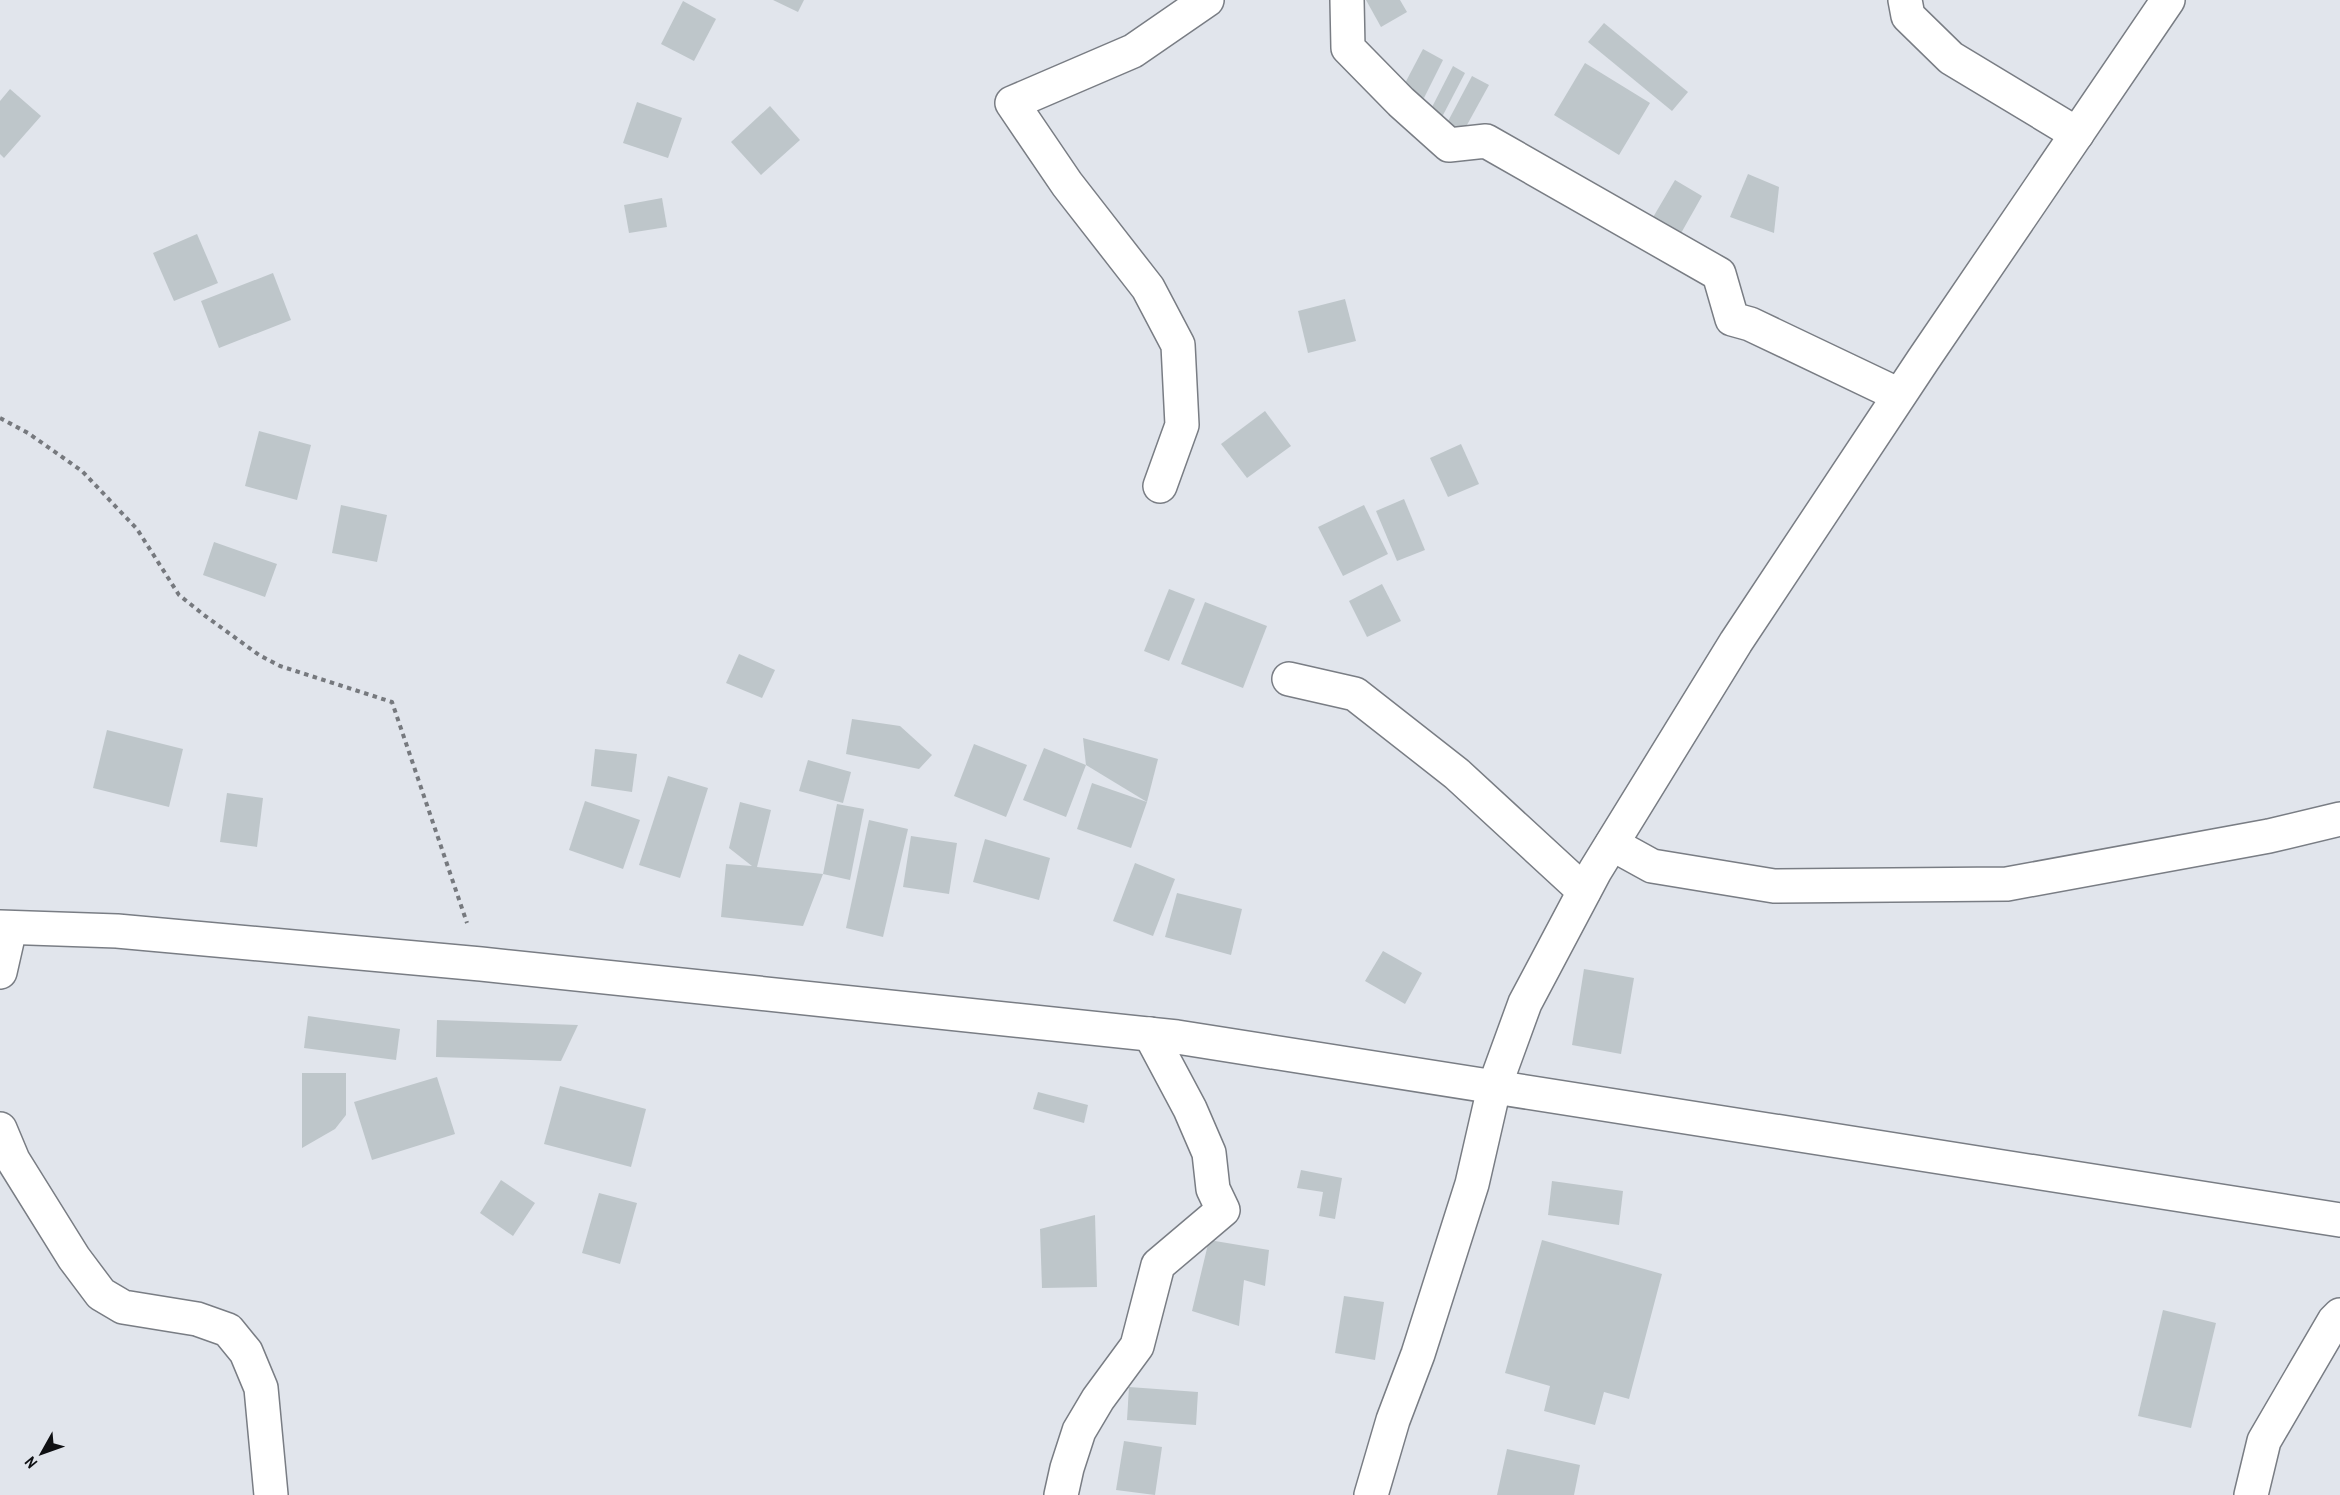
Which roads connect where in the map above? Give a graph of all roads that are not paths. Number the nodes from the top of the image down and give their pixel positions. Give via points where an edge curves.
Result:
1 (1207, 0) edge
2 (1347, 0) edge
3 (1905, 0) edge
4 (2168, 0) edge
5 (2077, 134) junction
6 (1899, 395) junction
7 (1160, 486) dead end
8 (1288, 679) dead end
9 (2340, 819) edge
10 (1612, 844) junction
11 (1584, 891) junction
12 (5, 927) edge
13 (0, 972) edge
14 (1150, 1034) junction
15 (1494, 1088) junction
16 (0, 1129) edge
17 (2340, 1220) edge
18 (2340, 1315) edge
19 (271, 1495) edge
20 (1061, 1495) edge
21 (1371, 1495) edge
22 (2251, 1495) edge

1 - 7 street via 1133,51 1011,104 1148,288 1178,345 1182,425
2 - 6 street via 1348,48 1449,145 1486,141 1719,274 1732,319
3 - 5 street via 1908,16 1951,58
4 - 5 street
5 - 6 street
6 - 10 street via 1736,642
8 - 11 street via 1355,694 1457,774
9 - 10 street via 2270,836 2007,884 1774,886 1652,866
10 - 11 street
11 - 15 street via 1524,1003
12 - 13 street
12 - 14 street via 117,931 481,964
14 - 15 street
14 - 20 street via 1209,1153 1213,1190 1223,1210 1158,1265 1137,1346 1079,1431
15 - 17 street
15 - 21 street via 1473,1184
16 - 19 street via 13,1161 101,1294 123,1307 197,1319 228,1330 246,1352 261,1388
18 - 22 street via 2264,1441

